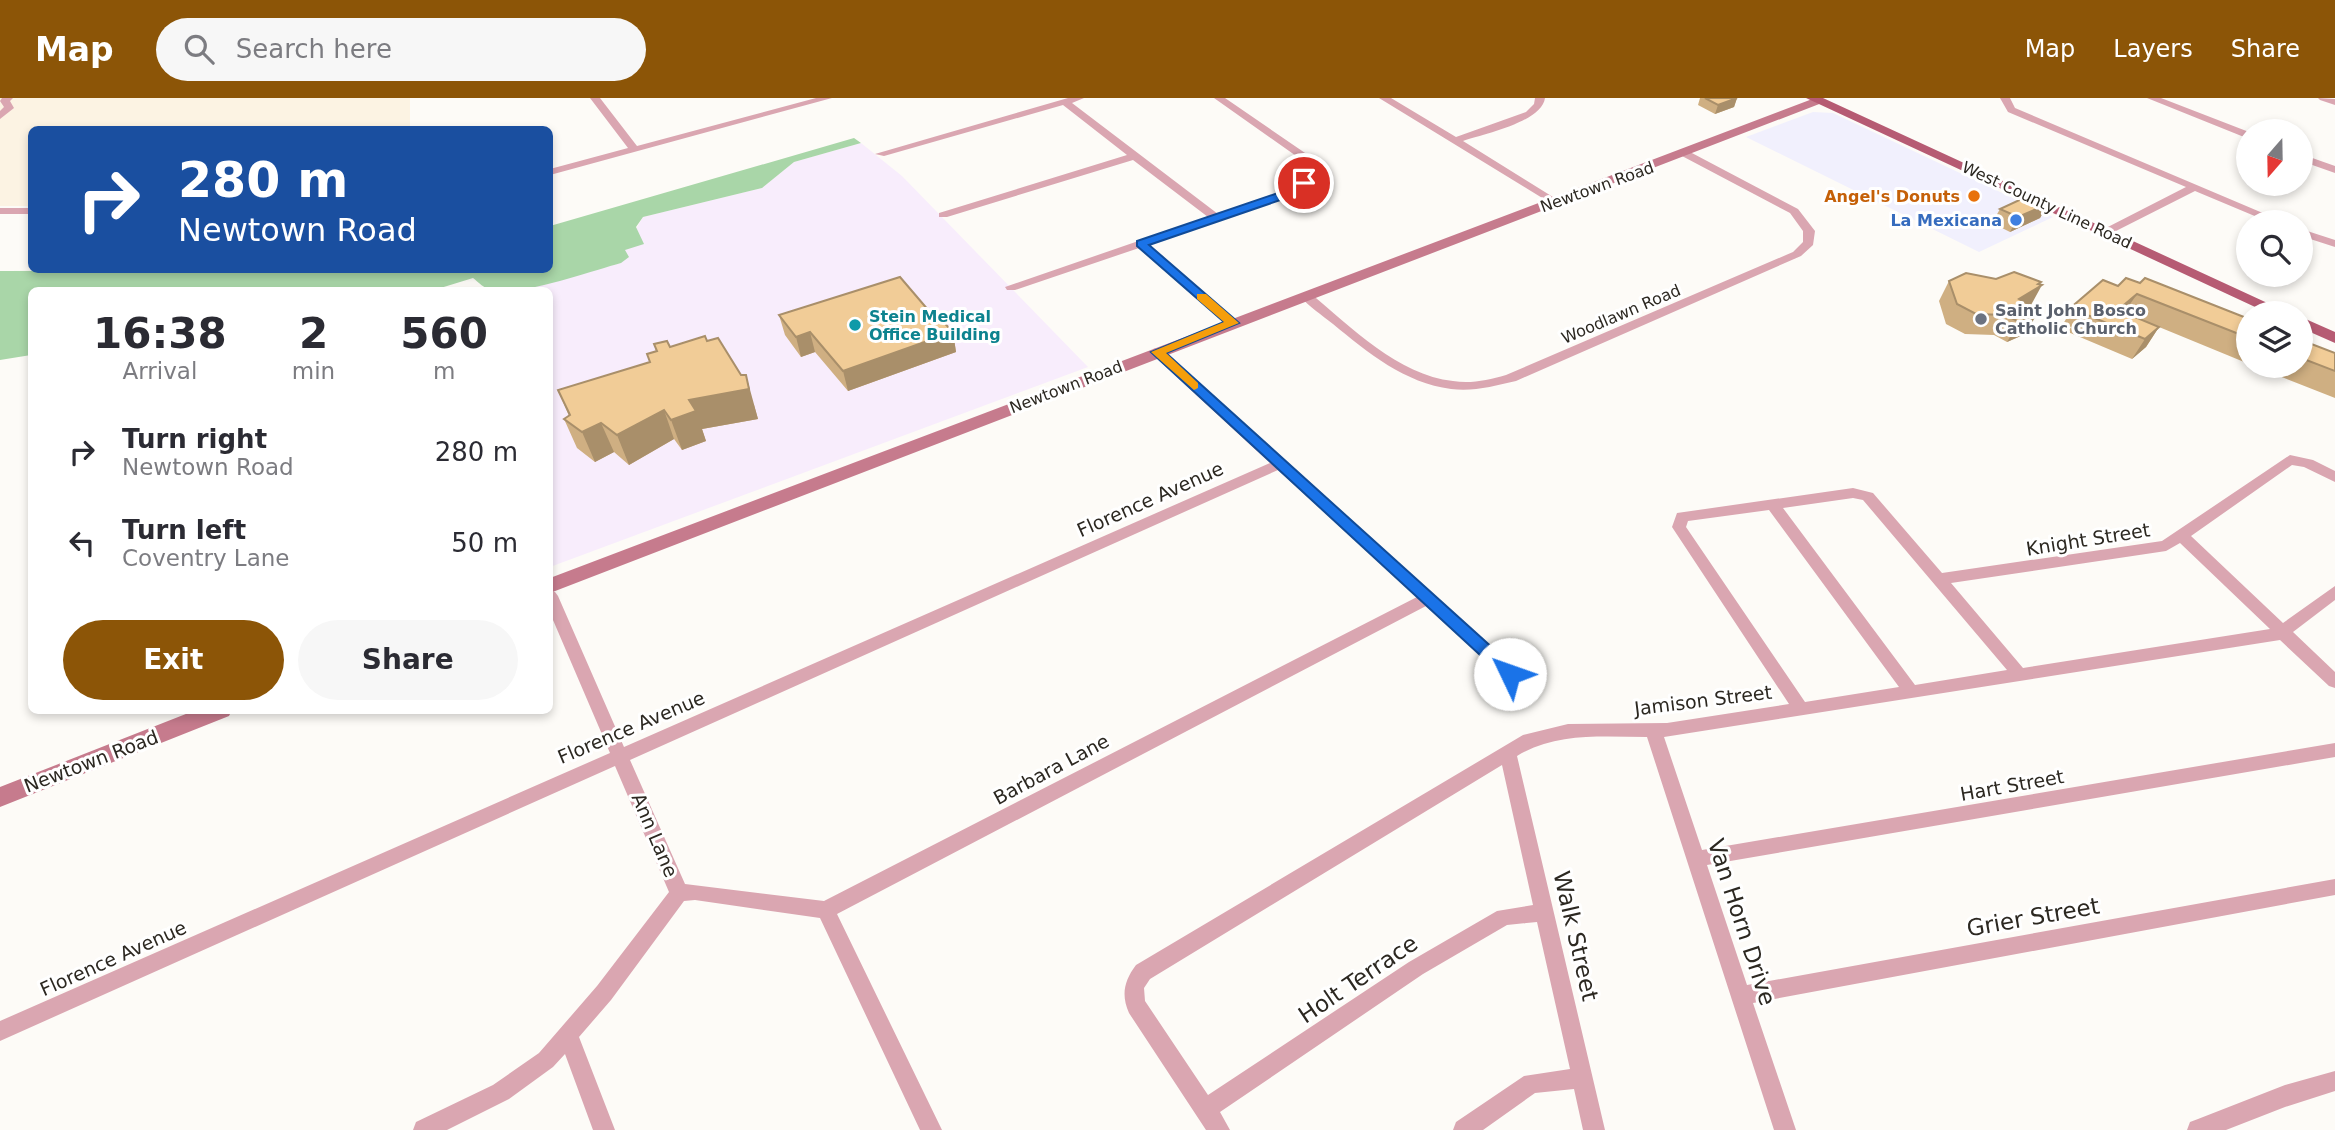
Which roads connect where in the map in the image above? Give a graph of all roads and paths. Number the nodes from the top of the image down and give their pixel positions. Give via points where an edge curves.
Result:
1 (8, 98) edge
2 (595, 98) edge
3 (827, 98) edge
4 (1079, 98) edge
5 (1219, 98) edge
6 (1384, 98) edge
7 (1540, 98) edge
8 (2005, 98) edge
9 (2152, 98) edge
10 (2323, 98) edge
11 (1816, 100) edge
12 (1065, 102) junction
13 (2335, 102) edge
14 (0, 116) edge
15 (2236, 131) edge
16 (1454, 141) junction
17 (634, 149) junction
18 (880, 154) dead end
19 (1686, 154) junction
20 (1134, 156) junction
21 (2314, 162) edge
22 (2335, 170) edge
23 (553, 171) edge
24 (2194, 187) junction
25 (1556, 202) junction
26 (2249, 210) edge
27 (0, 211) edge
28 (28, 211) edge
29 (943, 215) dead end
30 (1216, 218) junction
31 (2106, 232) junction
32 (2313, 236) edge
33 (1141, 244) junction
34 (2335, 244) edge
35 (1010, 286) dead end
36 (1306, 296) junction
37 (2255, 301) edge
38 (1233, 323) junction
39 (2313, 328) edge
40 (2335, 338) edge
41 (1157, 352) junction
42 (1280, 464) junction
43 (2335, 477) edge
44 (1773, 505) junction
45 (1880, 507) joint
46 (1680, 519) joint
47 (2183, 537) junction
48 (1941, 579) junction
49 (553, 585) edge
50 (2335, 592) edge
51 (1427, 599) junction
52 (553, 603) edge
53 (2283, 633) junction
54 (1510, 674) dead end
55 (2020, 675) junction
56 (2335, 682) edge
57 (1911, 691) junction
58 (1801, 709) junction
59 (211, 714) edge
60 (1653, 730) junction
61 (2335, 750) edge
62 (620, 754) junction
63 (1508, 754) junction
64 (0, 796) edge
65 (1696, 859) junction
66 (2335, 887) edge
67 (680, 893) junction
68 (826, 911) junction
69 (1545, 912) junction
70 (1740, 996) junction
71 (0, 1031) edge
72 (568, 1036) junction
73 (1582, 1078) junction
74 (2335, 1081) edge
75 (1205, 1109) junction
76 (424, 1130) edge
77 (604, 1130) edge
78 (930, 1130) edge
79 (1219, 1130) edge
80 (1464, 1130) edge
81 (1594, 1130) edge
82 (1785, 1130) edge
83 (2198, 1130) edge

1 - 14 street via 9,108
2 - 17 street
3 - 17 street
4 - 12 street
5 - 30 street via 1299,153 1308,168 1307,177 1295,190
6 - 16 street
7 - 16 street via 1530,114
8 - 24 street via 2011,110
9 - 15 street
10 - 13 street
11 - 19 street, Newtown Road
11 - 31 main road, West County Line Road
12 - 18 street
12 - 20 street
16 - 25 street
17 - 23 street
19 - 25 street, Newtown Road
19 - 36 street, Woodlawn Road via 1794,211 1809,231 1809,243 1797,254 1483,386 1449,386 1406,373
20 - 29 street
20 - 30 street
21 - 22 street
24 - 26 street
24 - 31 street
25 - 36 street, Newtown Road
27 - 28 street
30 - 33 street
31 - 37 main road, West County Line Road
32 - 34 street
33 - 35 street
33 - 38 street
36 - 38 street, Newtown Road
38 - 41 street, Newtown Road
39 - 40 main road
41 - 42 street
41 - 49 street, Newtown Road
42 - 51 street
42 - 62 street, Florence Avenue
43 - 47 street, Knight Street via 2298,460 2286,462
44 - 45 street via 1853,493 1868,496
44 - 46 street
44 - 57 street
45 - 48 street
46 - 58 street via 1679,527
47 - 48 street, Knight Street via 2154,549
47 - 53 street
48 - 55 street
50 - 53 street, Jamison Street
51 - 54 street
51 - 68 street, Barbara Lane
52 - 62 street, Ann Lane
53 - 55 street, Jamison Street
53 - 56 street
55 - 57 street, Jamison Street
57 - 58 street, Jamison Street
58 - 60 street, Jamison Street
59 - 64 street, Newtown Road
60 - 63 street, Jamison Street via 1544,735
60 - 65 street, Van Horn Drive
61 - 65 street, Hart Street
62 - 67 street, Ann Lane
62 - 71 street, Florence Avenue
63 - 69 street, Walk Street
63 - 75 street, Jamison Street via 1143,972 1133,991 1136,1006
65 - 70 street, Van Horn Drive
66 - 70 street, Grier Street
67 - 68 street
67 - 72 street, Ann Lane
68 - 78 street
69 - 73 street, Walk Street
69 - 75 street, Holt Terrace via 1504,917 1416,968
70 - 82 street, Van Horn Drive
72 - 76 street, Ann Lane via 530,1074
72 - 77 street
73 - 80 street via 1531,1083
73 - 81 street, Walk Street
74 - 83 street
75 - 79 street

